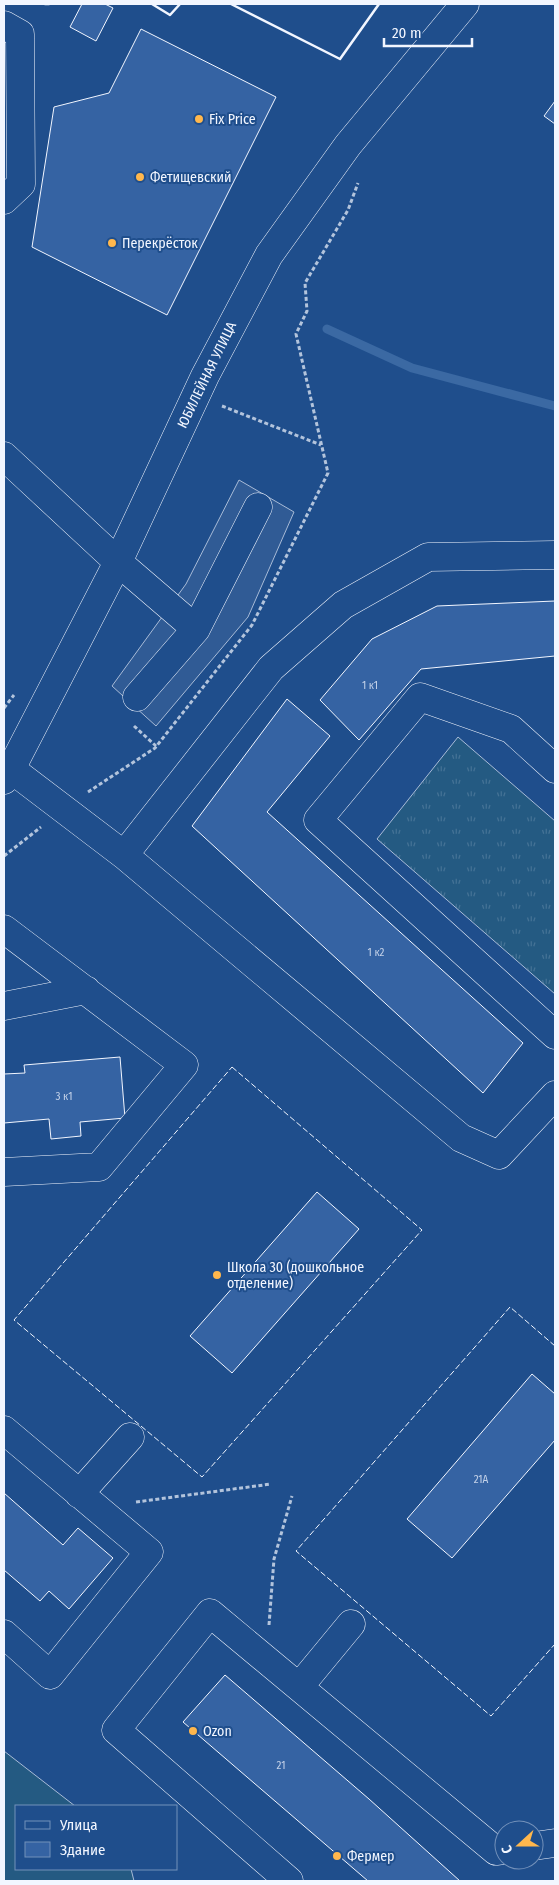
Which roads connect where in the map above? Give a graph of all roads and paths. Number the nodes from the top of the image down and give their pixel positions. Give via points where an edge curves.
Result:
1 (465, 4) edge
2 (4, 24) edge
3 (4, 200) edge
4 (197, 393) junction
5 (322, 446) dead end
6 (4, 456) edge
7 (258, 507) dead end
8 (555, 555) edge
9 (118, 562) junction
10 (196, 629) junction
11 (16, 694) dead end
12 (137, 697) dead end
13 (4, 708) edge
14 (555, 769) edge
15 (8, 775) edge
16 (26, 840) dead end
17 (124, 855) junction
18 (4, 856) edge
19 (4, 929) edge
20 (86, 990) junction
21 (4, 1006) edge
22 (555, 1035) edge
23 (555, 1095) edge
24 (4, 1172) edge
25 (4, 1430) edge
26 (130, 1437) dead end
27 (271, 1484) dead end
28 (292, 1496) dead end
29 (87, 1501) junction
30 (351, 1624) dead end
31 (4, 1634) edge
32 (266, 1660) junction
33 (299, 1687) junction
34 (494, 1848) edge
35 (289, 1881) edge

1 - 4 street, ЮБИЛЕЙНАЯ УЛИЦА via 348,145 269,255
2 - 3 street via 20,34 21,154 21,184
4 - 5 path
4 - 9 street, ЮБИЛЕЙНАЯ УЛИЦА
6 - 9 street
7 - 10 street
8 - 17 street via 428,557 343,605 271,668
9 - 10 street
9 - 15 street, ЮБИЛЕЙНАЯ УЛИЦА
10 - 12 street
11 - 13 path
14 - 22 street via 511,730 420,697 318,820
15 - 17 street
16 - 18 path
17 - 23 street via 461,1138 499,1155
19 - 20 street
20 - 21 street
20 - 24 street via 184,1065 99,1167
25 - 29 street
26 - 29 street
27 - 29 path
28 - 32 path via 274,1559
29 - 31 street via 149,1552 50,1675
30 - 33 street
32 - 33 street
32 - 35 street via 210,1613 116,1730
33 - 34 street

